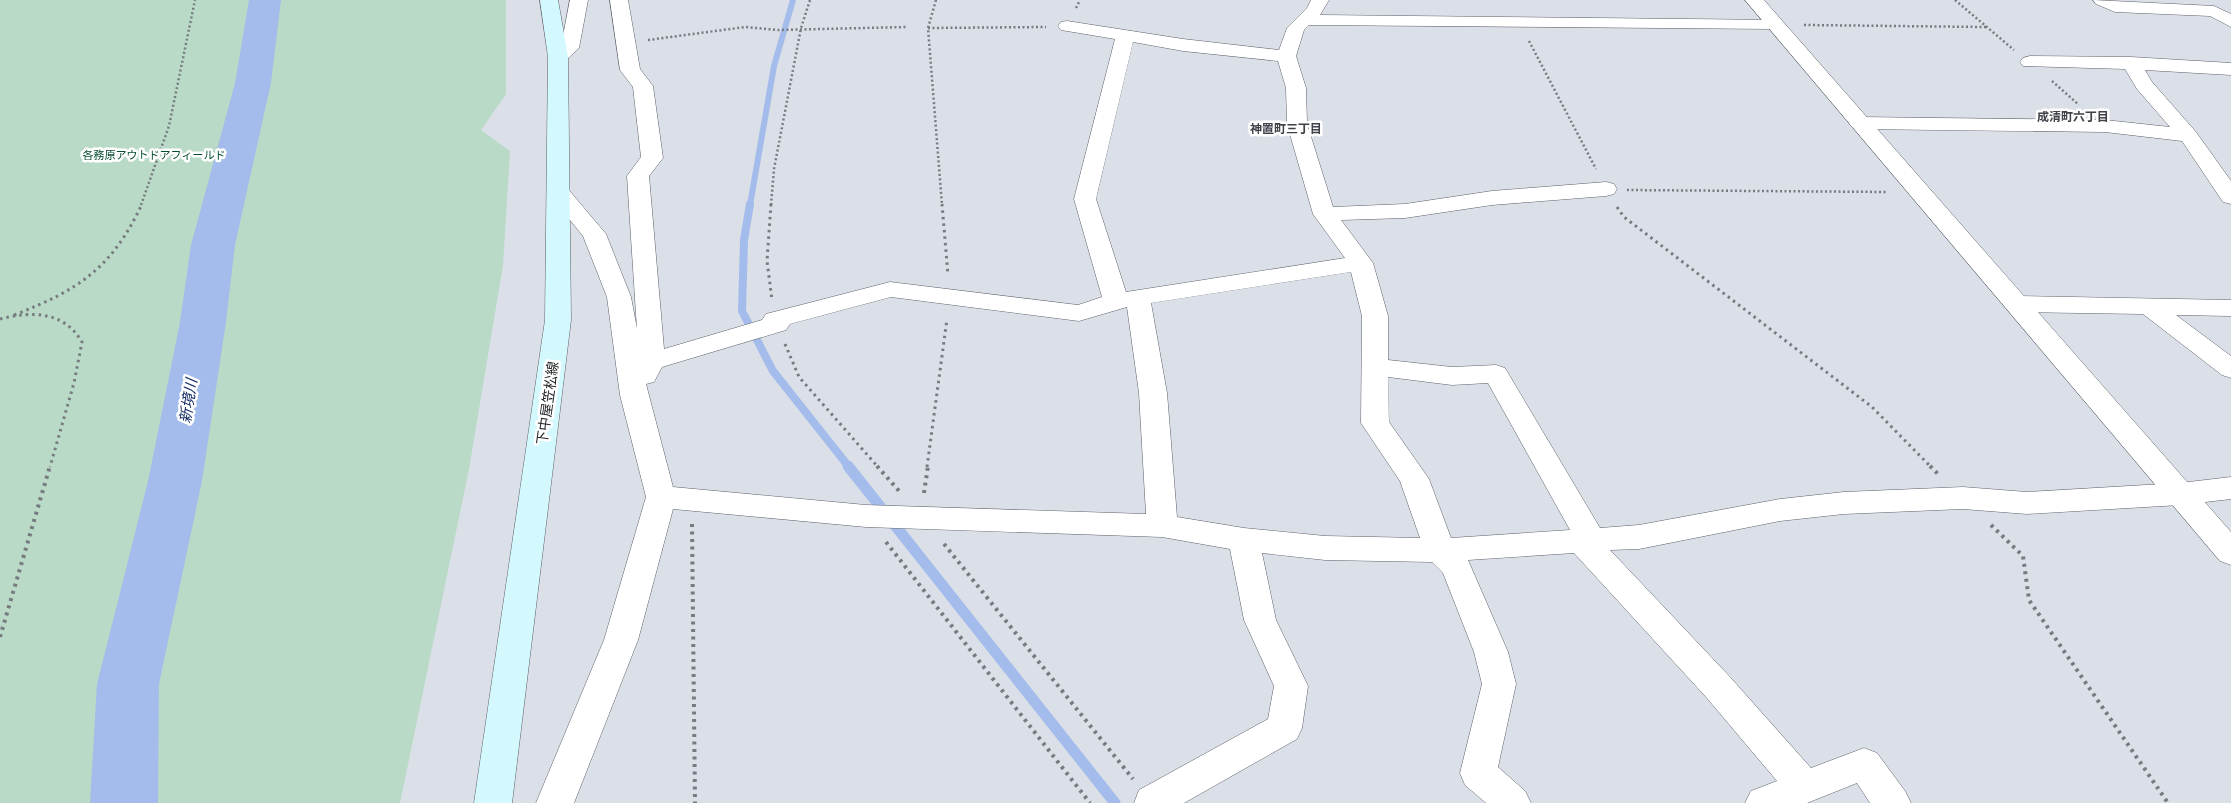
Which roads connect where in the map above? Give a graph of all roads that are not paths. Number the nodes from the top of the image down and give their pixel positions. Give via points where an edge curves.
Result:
1 (549, 0) edge
2 (579, 0) edge
3 (619, 0) edge
4 (1320, 0) edge
5 (1754, 0) edge
6 (2102, 0) edge
7 (2223, 0) edge
8 (2231, 5) edge
9 (1304, 20) junction
10 (2231, 22) edge
11 (1774, 24) junction
12 (1067, 26) road end
13 (1125, 36) junction
14 (1286, 56) junction
15 (558, 57) junction
16 (2030, 62) dead end
17 (2131, 63) junction
18 (2231, 69) edge
19 (1859, 123) junction
20 (2189, 136) junction
21 (1606, 189) road end
22 (560, 194) junction
23 (2231, 197) edge
24 (1324, 214) junction
25 (1361, 263) junction
26 (1127, 300) junction
27 (2016, 304) junction
28 (2150, 307) junction
29 (2231, 308) edge
30 (652, 361) junction
31 (1375, 367) junction
32 (2231, 368) edge
33 (634, 395) junction
34 (2231, 488) edge
35 (2180, 494) junction
36 (676, 499) junction
37 (1162, 526) junction
38 (1244, 540) junction
39 (1587, 542) junction
40 (1440, 550) junction
41 (2231, 553) edge
42 (1804, 787) junction
43 (1152, 802) edge
44 (493, 803) edge
45 (555, 803) edge
46 (1512, 803) edge
47 (1764, 803) edge
48 (1892, 803) edge

1 - 15 main road, 下中屋笠松線
2 - 15 street via 570,48
3 - 30 street via 630,70 644,86 652,158 638,176
4 - 9 street
5 - 11 street
6 - 10 street via 2115,7 2214,11
7 - 8 street
9 - 11 street
9 - 14 street via 1296,28
11 - 19 street
12 - 13 street
13 - 14 street via 1182,46
13 - 26 street via 1085,199
14 - 24 street via 1296,88 1297,124
15 - 22 main road, 下中屋笠松線
16 - 17 street
17 - 18 street
17 - 20 street via 2144,84
19 - 20 street via 2104,126
19 - 27 street
20 - 23 street
21 - 24 street via 1492,198 1405,211
22 - 33 street via 594,234 620,297
22 - 44 main road, 下中屋笠松線 via 558,320
24 - 25 street
25 - 26 street
25 - 31 street via 1375,316
26 - 30 street via 1079,313 890,289
26 - 37 street via 1153,393
27 - 28 street
27 - 35 street
28 - 29 street
28 - 32 street
30 - 33 street
31 - 39 street via 1452,376 1496,374
31 - 40 street via 1375,424 1414,479
33 - 36 street
34 - 35 street
35 - 39 street via 2027,503 1963,498 1844,502 1780,510 1640,537
35 - 41 street
36 - 37 street via 869,516
36 - 45 street
37 - 38 street
38 - 40 street via 1325,548
38 - 43 street via 1260,620 1291,686 1284,728
39 - 40 street
39 - 42 street
40 - 46 street via 1456,567 1491,652 1499,684 1478,773
42 - 47 street
42 - 48 street via 1864,764

